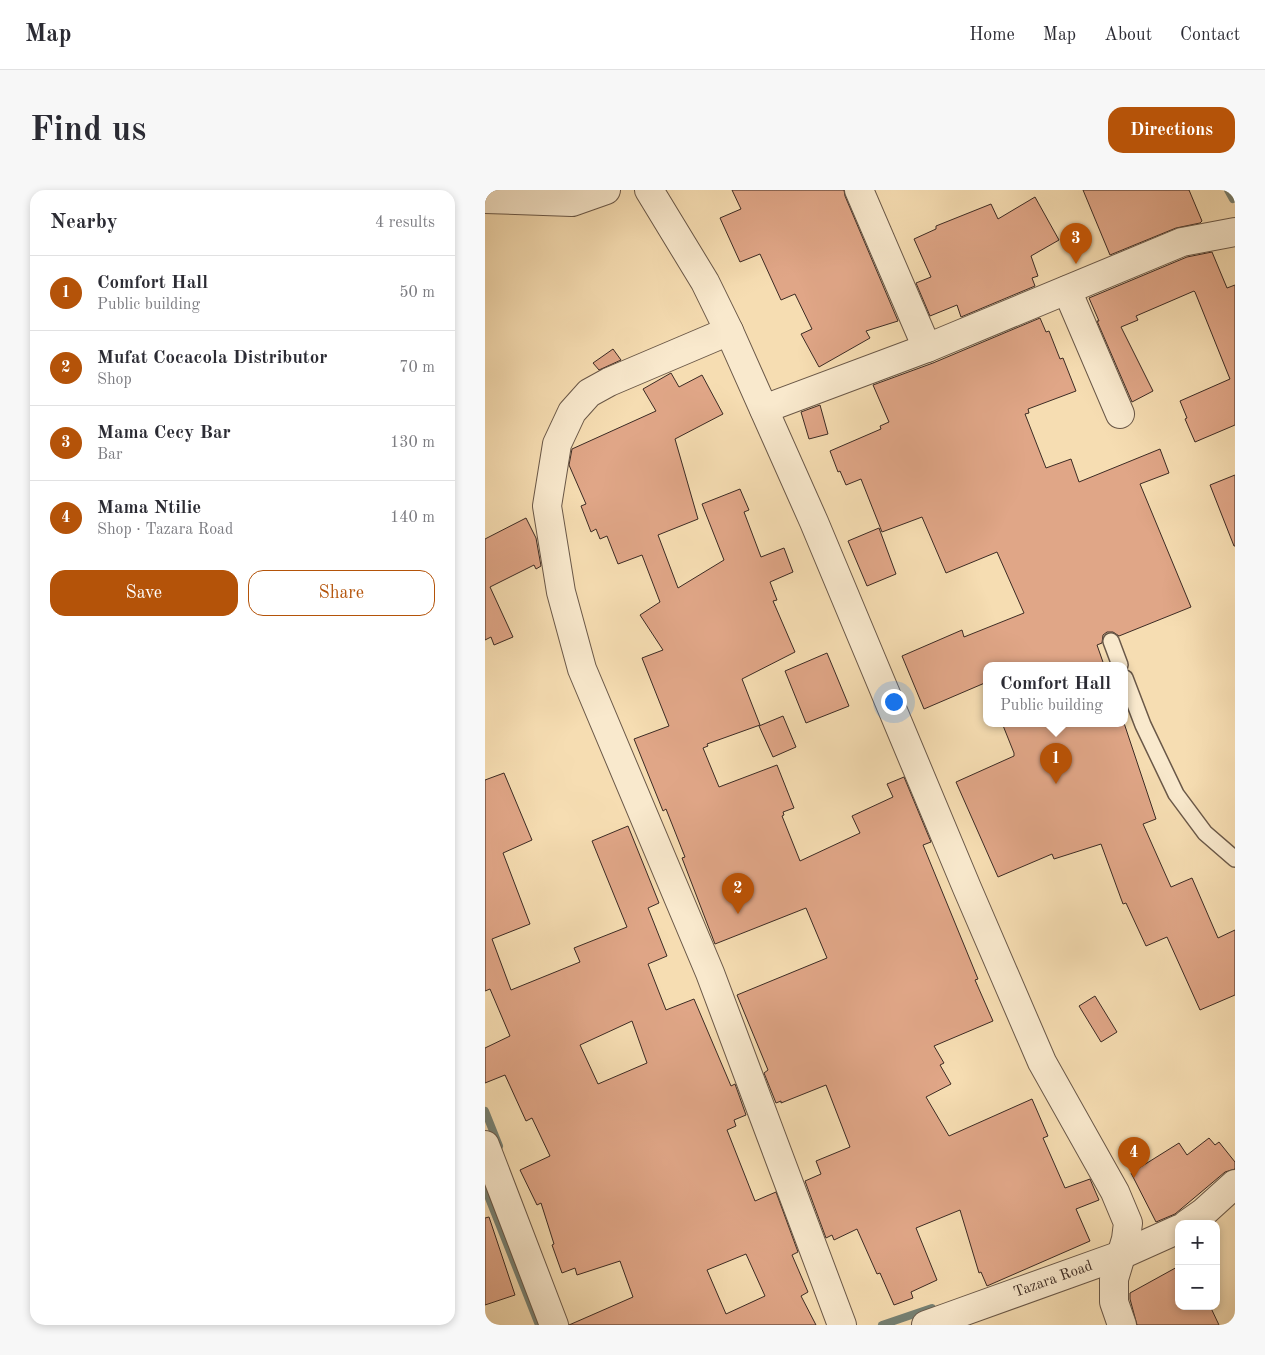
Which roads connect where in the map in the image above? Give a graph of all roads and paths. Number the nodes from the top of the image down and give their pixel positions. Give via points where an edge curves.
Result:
1 (606, 190) edge
2 (649, 190) edge
3 (859, 190) edge
4 (485, 199) edge
5 (1235, 232) edge
6 (1067, 290) junction
7 (729, 331) junction
8 (927, 348) junction
9 (764, 409) junction
10 (1120, 414) dead end
11 (1111, 641) dead end
12 (1119, 662) edge
13 (1128, 686) edge
14 (1235, 859) edge
15 (485, 1146) edge
16 (1235, 1184) edge
17 (1193, 1220) edge
18 (1175, 1232) edge
19 (1121, 1255) junction
20 (554, 1325) edge
21 (842, 1325) edge
22 (926, 1325) edge
23 (1122, 1325) edge

1 - 4 street via 572,202
2 - 7 street via 705,282
3 - 8 street
5 - 6 street via 1182,242
6 - 8 street
6 - 10 street
7 - 9 street
7 - 21 street via 589,393 571,412 557,444 547,506 561,592 582,669 710,973
8 - 9 street
9 - 19 street via 1042,1062 1115,1192 1128,1223
11 - 12 lane
13 - 14 lane via 1176,794 1205,833
15 - 20 street
16 - 17 street
18 - 19 street, Tazara Road
19 - 22 street, Tazara Road
19 - 23 street via 1114,1279 1114,1302

